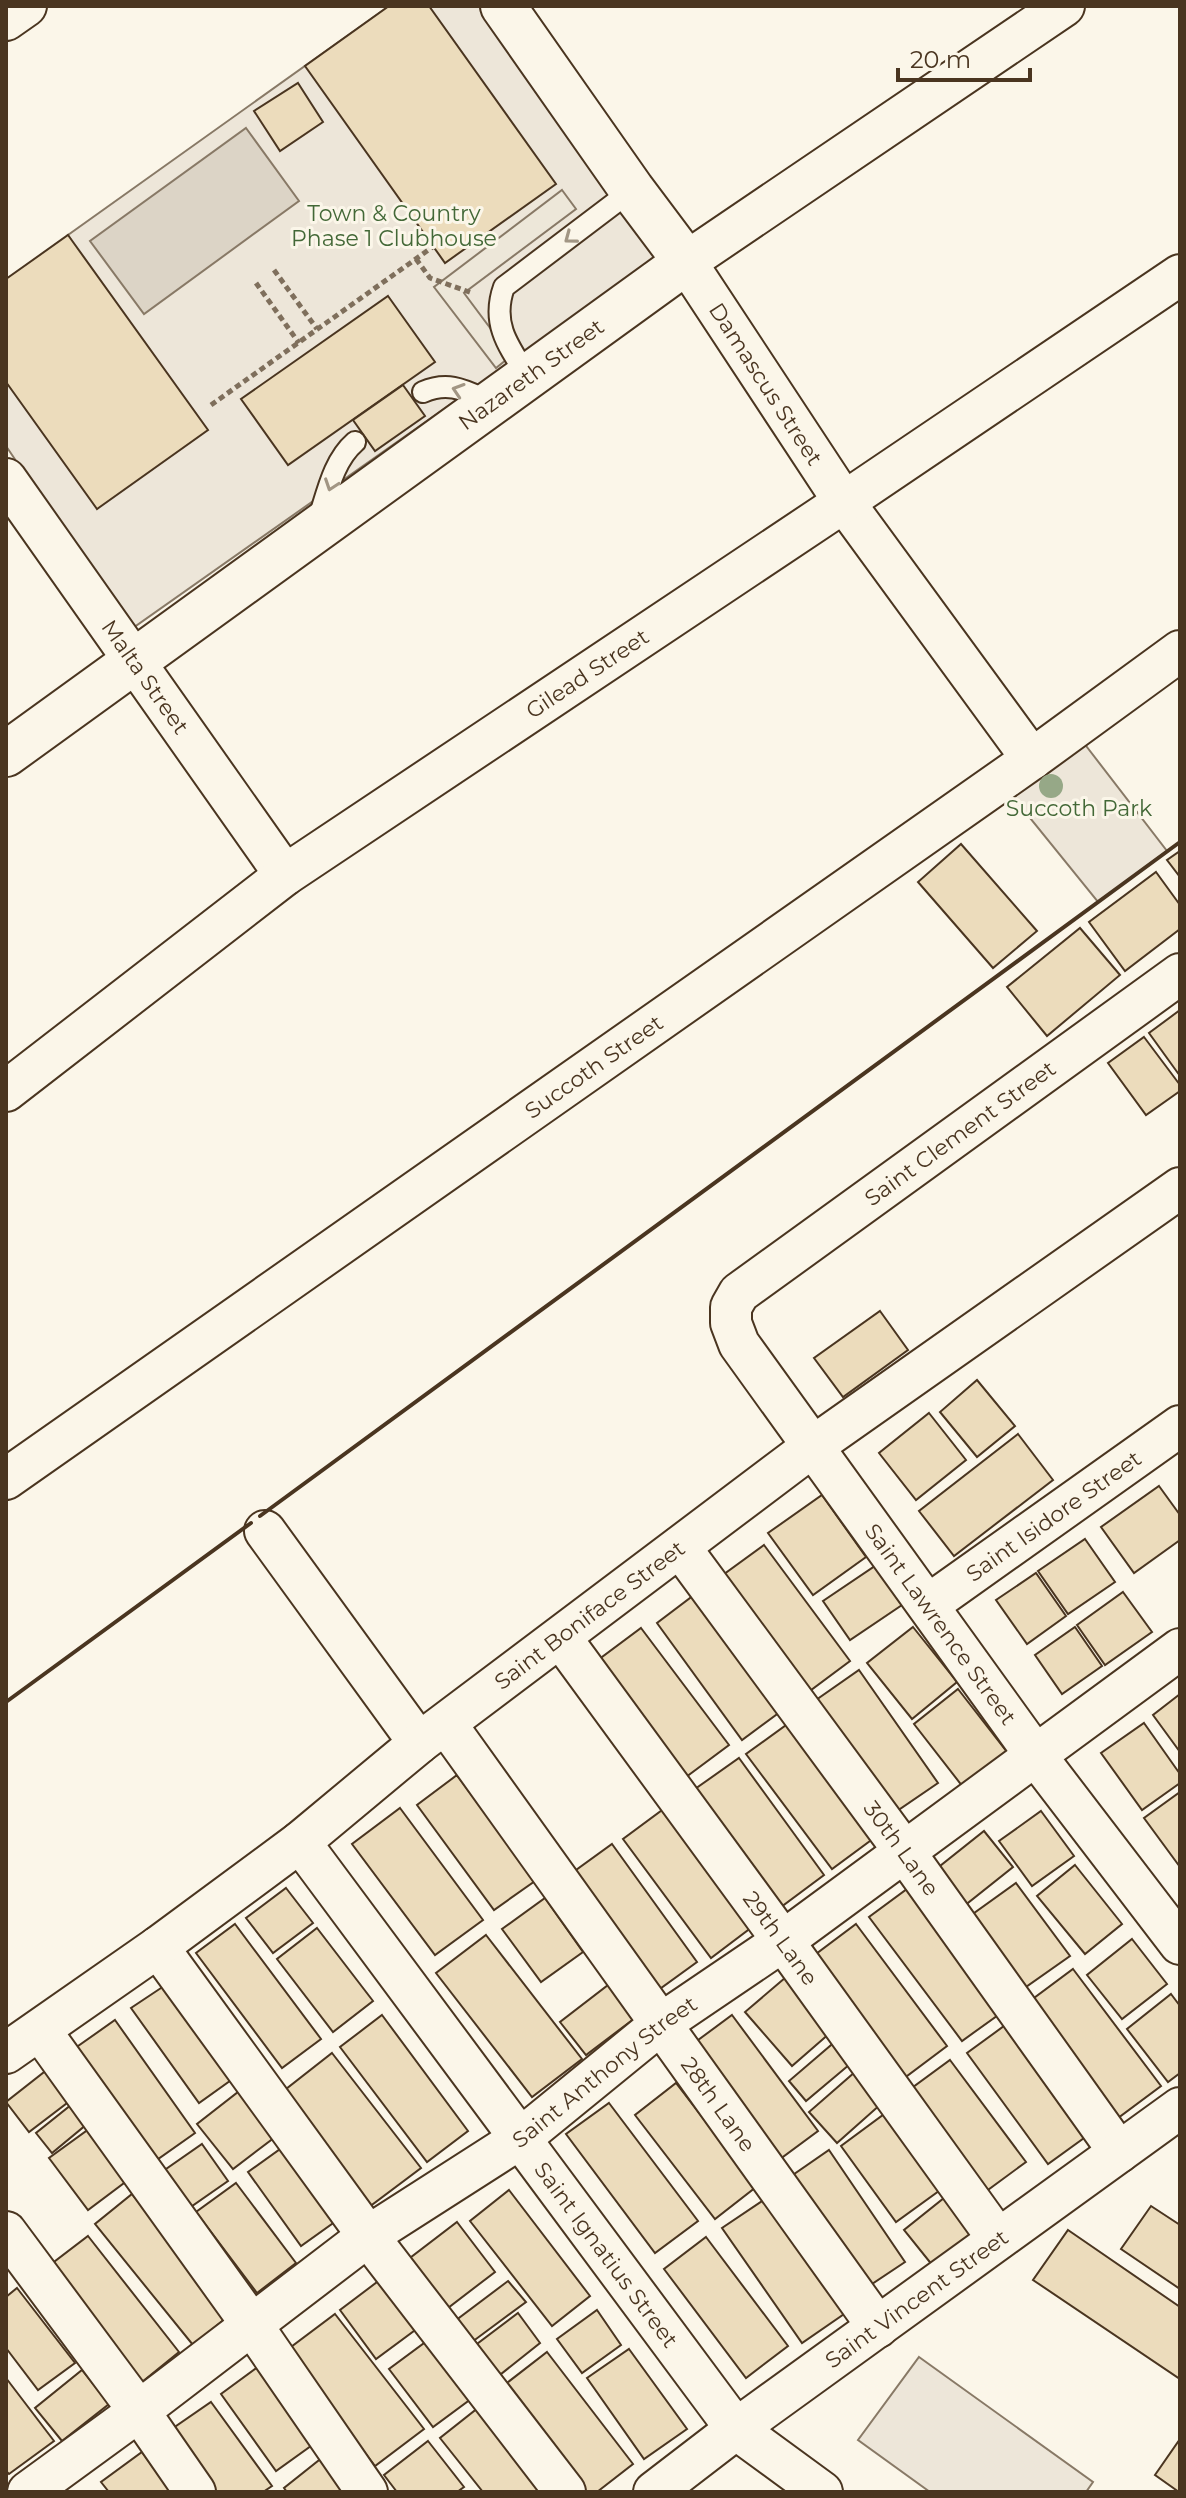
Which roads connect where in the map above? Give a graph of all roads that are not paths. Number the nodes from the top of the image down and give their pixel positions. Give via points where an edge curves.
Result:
1 (26, 6) edge
2 (1064, 6) edge
3 (517, 11) edge
4 (6, 20) edge
5 (632, 190) junction
6 (686, 262) junction
7 (1180, 275) edge
8 (527, 375) junction
9 (423, 392) dead end
10 (493, 403) junction
11 (355, 442) dead end
12 (10, 495) edge
13 (844, 502) junction
14 (314, 532) junction
15 (1180, 651) edge
16 (133, 661) junction
17 (6, 754) edge
18 (1032, 759) junction
19 (285, 875) junction
20 (1180, 974) edge
21 (6, 1091) edge
22 (1180, 1188) edge
23 (739, 1293) joint
24 (1180, 1426) edge
25 (812, 1447) junction
26 (6, 1479) edge
27 (265, 1531) dead end
28 (680, 1547) junction
29 (928, 1605) junction
30 (561, 1638) junction
31 (1180, 1649) edge
32 (433, 1734) junction
33 (1036, 1756) junction
34 (300, 1842) junction
35 (904, 1851) junction
36 (783, 1941) junction
37 (1180, 1944) edge
38 (158, 1947) junction
39 (662, 2023) junction
40 (40, 2030) junction
41 (6, 2053) edge
42 (1180, 2108) edge
43 (521, 2138) junction
44 (1119, 2152) junction
45 (6, 2232) edge
46 (368, 2236) junction
47 (998, 2239) junction
48 (252, 2325) junction
49 (878, 2327) junction
50 (139, 2411) junction
51 (736, 2429) junction
52 (28, 2492) edge
53 (195, 2492) edge
54 (367, 2492) edge
55 (565, 2492) edge
56 (654, 2492) edge
57 (822, 2492) edge

1 - 4 street
2 - 6 street, Nazareth Street
3 - 5 street, Damascus Street
5 - 6 street, Damascus Street
5 -> 8 lane via 504,287 499,316 506,342
6 - 8 street, Nazareth Street
6 - 13 street, Damascus Street
7 - 13 street, Gilead Street
8 - 10 street, Nazareth Street
10 -> 9 lane via 452,386
10 - 14 street, Nazareth Street
11 -> 14 lane via 337,467
12 - 16 street, Malta Street
13 - 18 street, Damascus Street
13 - 19 street, Gilead Street
14 - 16 street, Nazareth Street
15 - 18 street, Succoth Street
16 - 17 street, Nazareth Street
16 - 19 street, Malta Street
18 - 26 street, Succoth Street
19 - 21 street, Gilead Street
20 - 23 street, Saint Clement Street
22 - 25 street, Saint Boniface Street
23 - 25 street, Saint Lawrence Street via 731,1307 739,1344
24 - 29 street, Saint Isidore Street
25 - 28 street, Saint Boniface Street
25 - 29 street, Saint Lawrence Street
27 - 32 street, 28th Lane
28 - 30 street, Saint Boniface Street
28 - 35 street, 30th Lane
29 - 33 street, Saint Lawrence Street
30 - 32 street, Saint Boniface Street
30 - 36 street, 29th Lane
31 - 33 street, Saint Anthony Street
32 - 34 street, Saint Boniface Street
32 - 39 street, 28th Lane
33 - 35 street, Saint Anthony Street
33 - 37 street, Saint Lawrence Street
34 - 38 street, Saint Boniface Street
34 - 43 street, Saint Ignatius Street
35 - 36 street, Saint Anthony Street
35 - 44 street, 30th Lane
36 - 39 street, Saint Anthony Street
36 - 47 street, 29th Lane
38 - 40 street, Saint Boniface Street
38 - 46 street
39 - 43 street, Saint Anthony Street
39 - 49 street, 28th Lane
40 - 41 street, Saint Boniface Street
40 - 48 street
42 - 44 street, Saint Vincent Street
43 - 46 street, Saint Anthony Street
43 - 51 street, Saint Ignatius Street
44 - 47 street, Saint Vincent Street
45 - 50 street
46 - 48 street, Saint Anthony Street
46 - 55 street
47 - 49 street, Saint Vincent Street
48 - 50 street, Saint Anthony Street
48 - 54 street
49 - 51 street, Saint Vincent Street
50 - 52 street, Saint Anthony Street
50 - 53 street
51 - 56 street, Saint Vincent Street
51 - 57 street, Saint Ignatius Street

